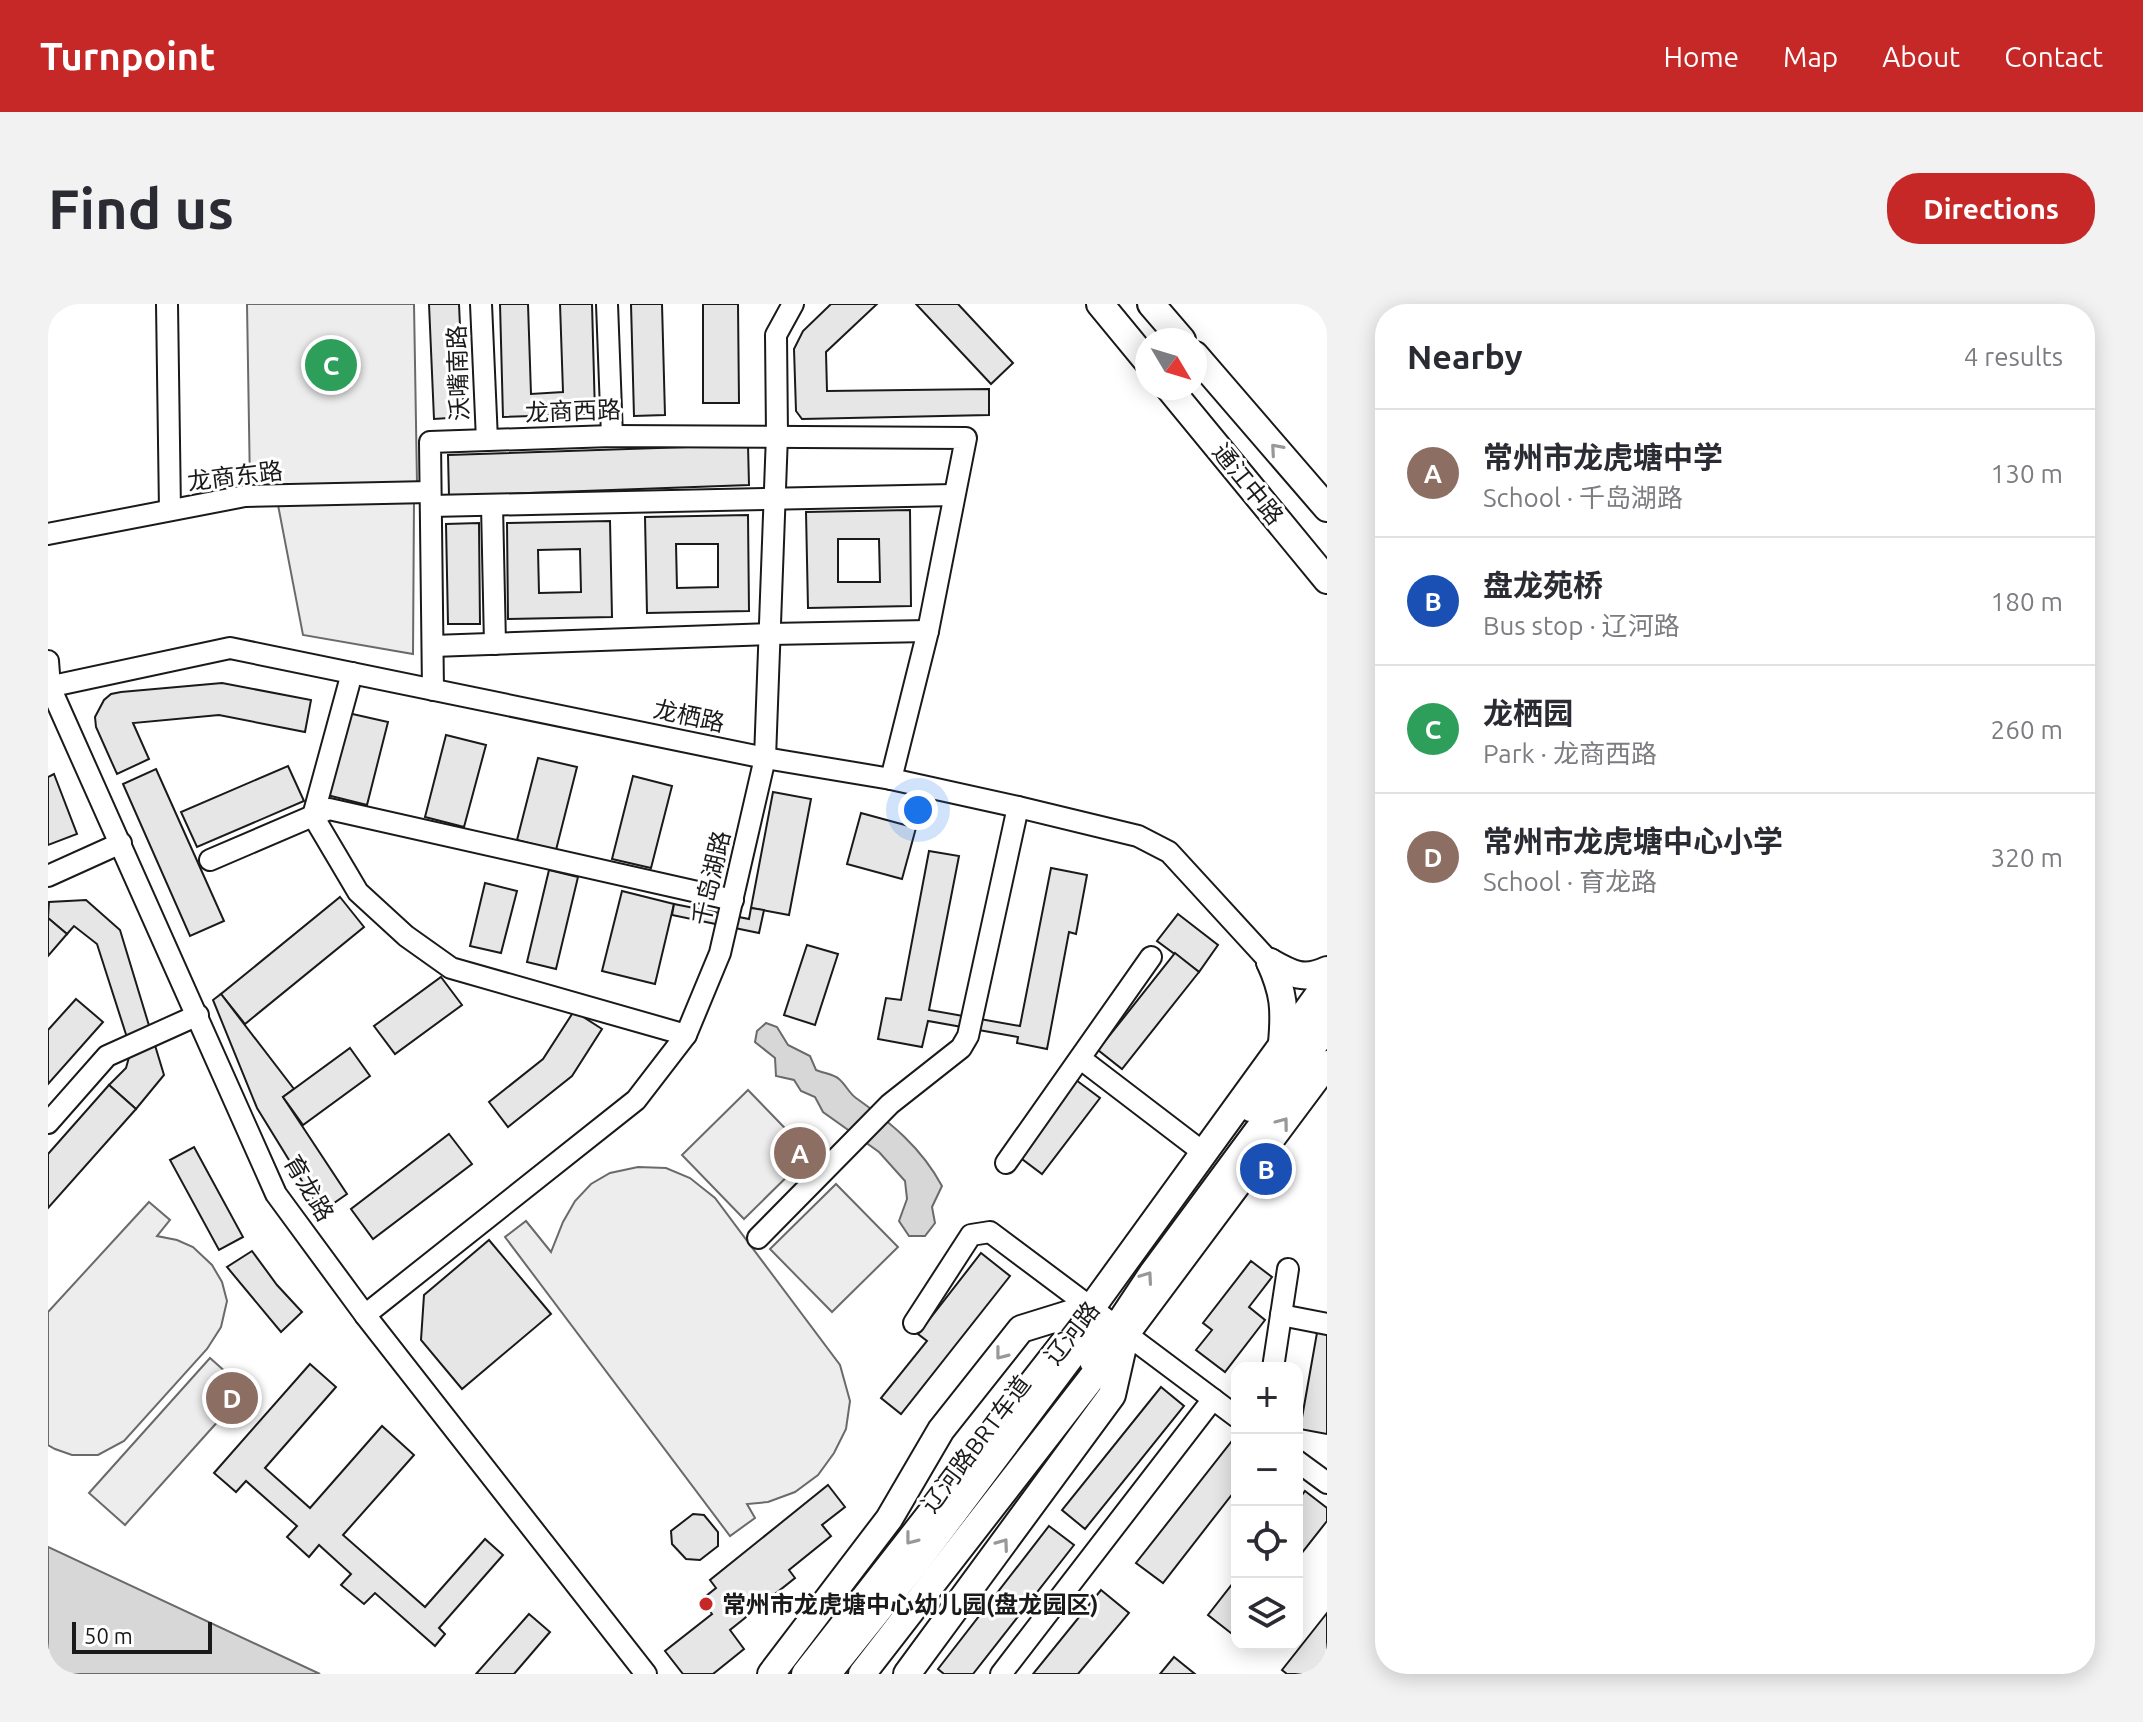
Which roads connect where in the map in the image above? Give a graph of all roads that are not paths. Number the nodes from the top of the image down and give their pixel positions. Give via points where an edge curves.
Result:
1 (167, 304) edge
2 (481, 304) edge
3 (607, 304) edge
4 (793, 304) edge
5 (1100, 304) edge
6 (1151, 304) edge
7 (1172, 328) edge
8 (1135, 346) edge
9 (1207, 369) edge
10 (1179, 400) edge
11 (777, 435) junction
12 (612, 436) junction
13 (487, 440) junction
14 (954, 495) junction
15 (775, 497) junction
16 (430, 499) junction
17 (492, 505) junction
18 (1327, 508) edge
19 (170, 510) junction
20 (48, 534) edge
21 (1327, 580) edge
22 (928, 631) junction
23 (770, 634) junction
24 (495, 644) junction
25 (433, 646) junction
26 (48, 661) edge
27 (352, 673) junction
28 (49, 687) edge
29 (433, 690) junction
30 (765, 758) junction
31 (891, 779) junction
32 (1018, 807) junction
33 (313, 816) junction
34 (121, 843) junction
35 (210, 860) dead end
36 (48, 876) edge
37 (733, 900) junction
38 (1151, 957) dead end
39 (1270, 962) junction
40 (1327, 970) edge
41 (1327, 983) edge
42 (1327, 1009) edge
43 (198, 1015) junction
44 (1327, 1032) edge
45 (686, 1035) junction
46 (1282, 1045) junction
47 (1081, 1059) junction
48 (1327, 1064) edge
49 (48, 1123) edge
50 (1204, 1153) junction
51 (1006, 1163) dead end
52 (758, 1238) dead end
53 (1288, 1269) dead end
54 (365, 1315) junction
55 (1281, 1315) junction
56 (1108, 1320) junction
57 (914, 1323) dead end
58 (1327, 1324) edge
59 (1274, 1362) edge
60 (1213, 1399) junction
61 (1231, 1412) edge
62 (1303, 1465) edge
63 (1327, 1483) edge
64 (646, 1674) edge
65 (771, 1674) edge
66 (805, 1674) edge
67 (831, 1674) edge
68 (847, 1674) edge
69 (862, 1674) edge
70 (907, 1674) edge
71 (1001, 1674) edge

1 - 19 street
2 - 13 street, 沃嘴南路
3 - 12 street
4 - 11 street, 千岛湖路 via 776,335
5 - 8 main road
6 - 7 main road
18 -> 9 main road, 通江中路
10 - 21 main road, 通江中路
11 - 12 street, 龙商西路
11 - 14 street, 龙商西路 via 966,438
11 - 15 street, 千岛湖路
12 - 13 street, 龙商西路
13 - 16 street, 龙商西路 via 430,442
14 - 15 street, 龙商东路
14 - 22 street
15 - 17 street, 龙商东路
15 - 23 street, 千岛湖路
16 - 17 street, 龙商东路
16 - 19 street, 龙商东路 via 245,496
16 - 25 street, 龙商西路
17 - 24 street
19 - 20 street, 龙商东路
22 - 23 street
22 - 31 street
23 - 24 street
23 - 30 street, 千岛湖路
24 - 25 street
25 - 29 street, 龙商西路
26 - 28 street, 育龙路
27 - 28 street, 龙栖路 via 230,648
27 - 29 street, 龙栖路
27 - 33 street
28 - 34 street, 育龙路
29 - 30 street, 龙栖路
30 - 31 street, 龙栖路
30 - 37 street, 千岛湖路
31 - 32 street, 龙栖路
32 - 39 street, 龙栖路 via 1138,836 1169,852
32 - 52 street via 968,1036 961,1048 890,1104
33 - 35 street
33 - 37 street via 329,809
33 - 45 street via 358,892 451,968
34 - 36 street
34 - 43 street, 育龙路
37 - 45 street, 千岛湖路 via 720,953
38 - 47 street
39 - 40 main road via 1293,975 1313,977
39 - 46 main road via 1282,987
41 - 46 main road, 辽河路
42 - 56 street, 辽河路BRT车道 via 1131,1267
43 - 49 street via 107,1056
43 - 54 street, 育龙路 via 276,1194
56 -> 44 street, 辽河路BRT车道 via 1149,1273
45 - 54 street, 千岛湖路 via 636,1100
46 - 50 main road, 辽河路
47 - 50 street
47 - 51 street
56 -> 48 main road, 辽河路
50 - 56 main road, 辽河路
53 - 55 street
54 - 64 street, 育龙路
55 - 58 street
55 - 59 street
56 - 57 street via 990,1232 971,1235
56 - 60 street
56 -> 65 main road via 1021,1329 941,1430 889,1519
56 -> 66 main road, 辽河路
56 - 67 street, 辽河路BRT车道
56 - 68 street, 辽河路BRT车道 via 1064,1397
56 - 69 main road, 辽河路
70 -> 56 main road via 1112,1395
60 - 61 street
60 - 71 street
62 - 63 street

